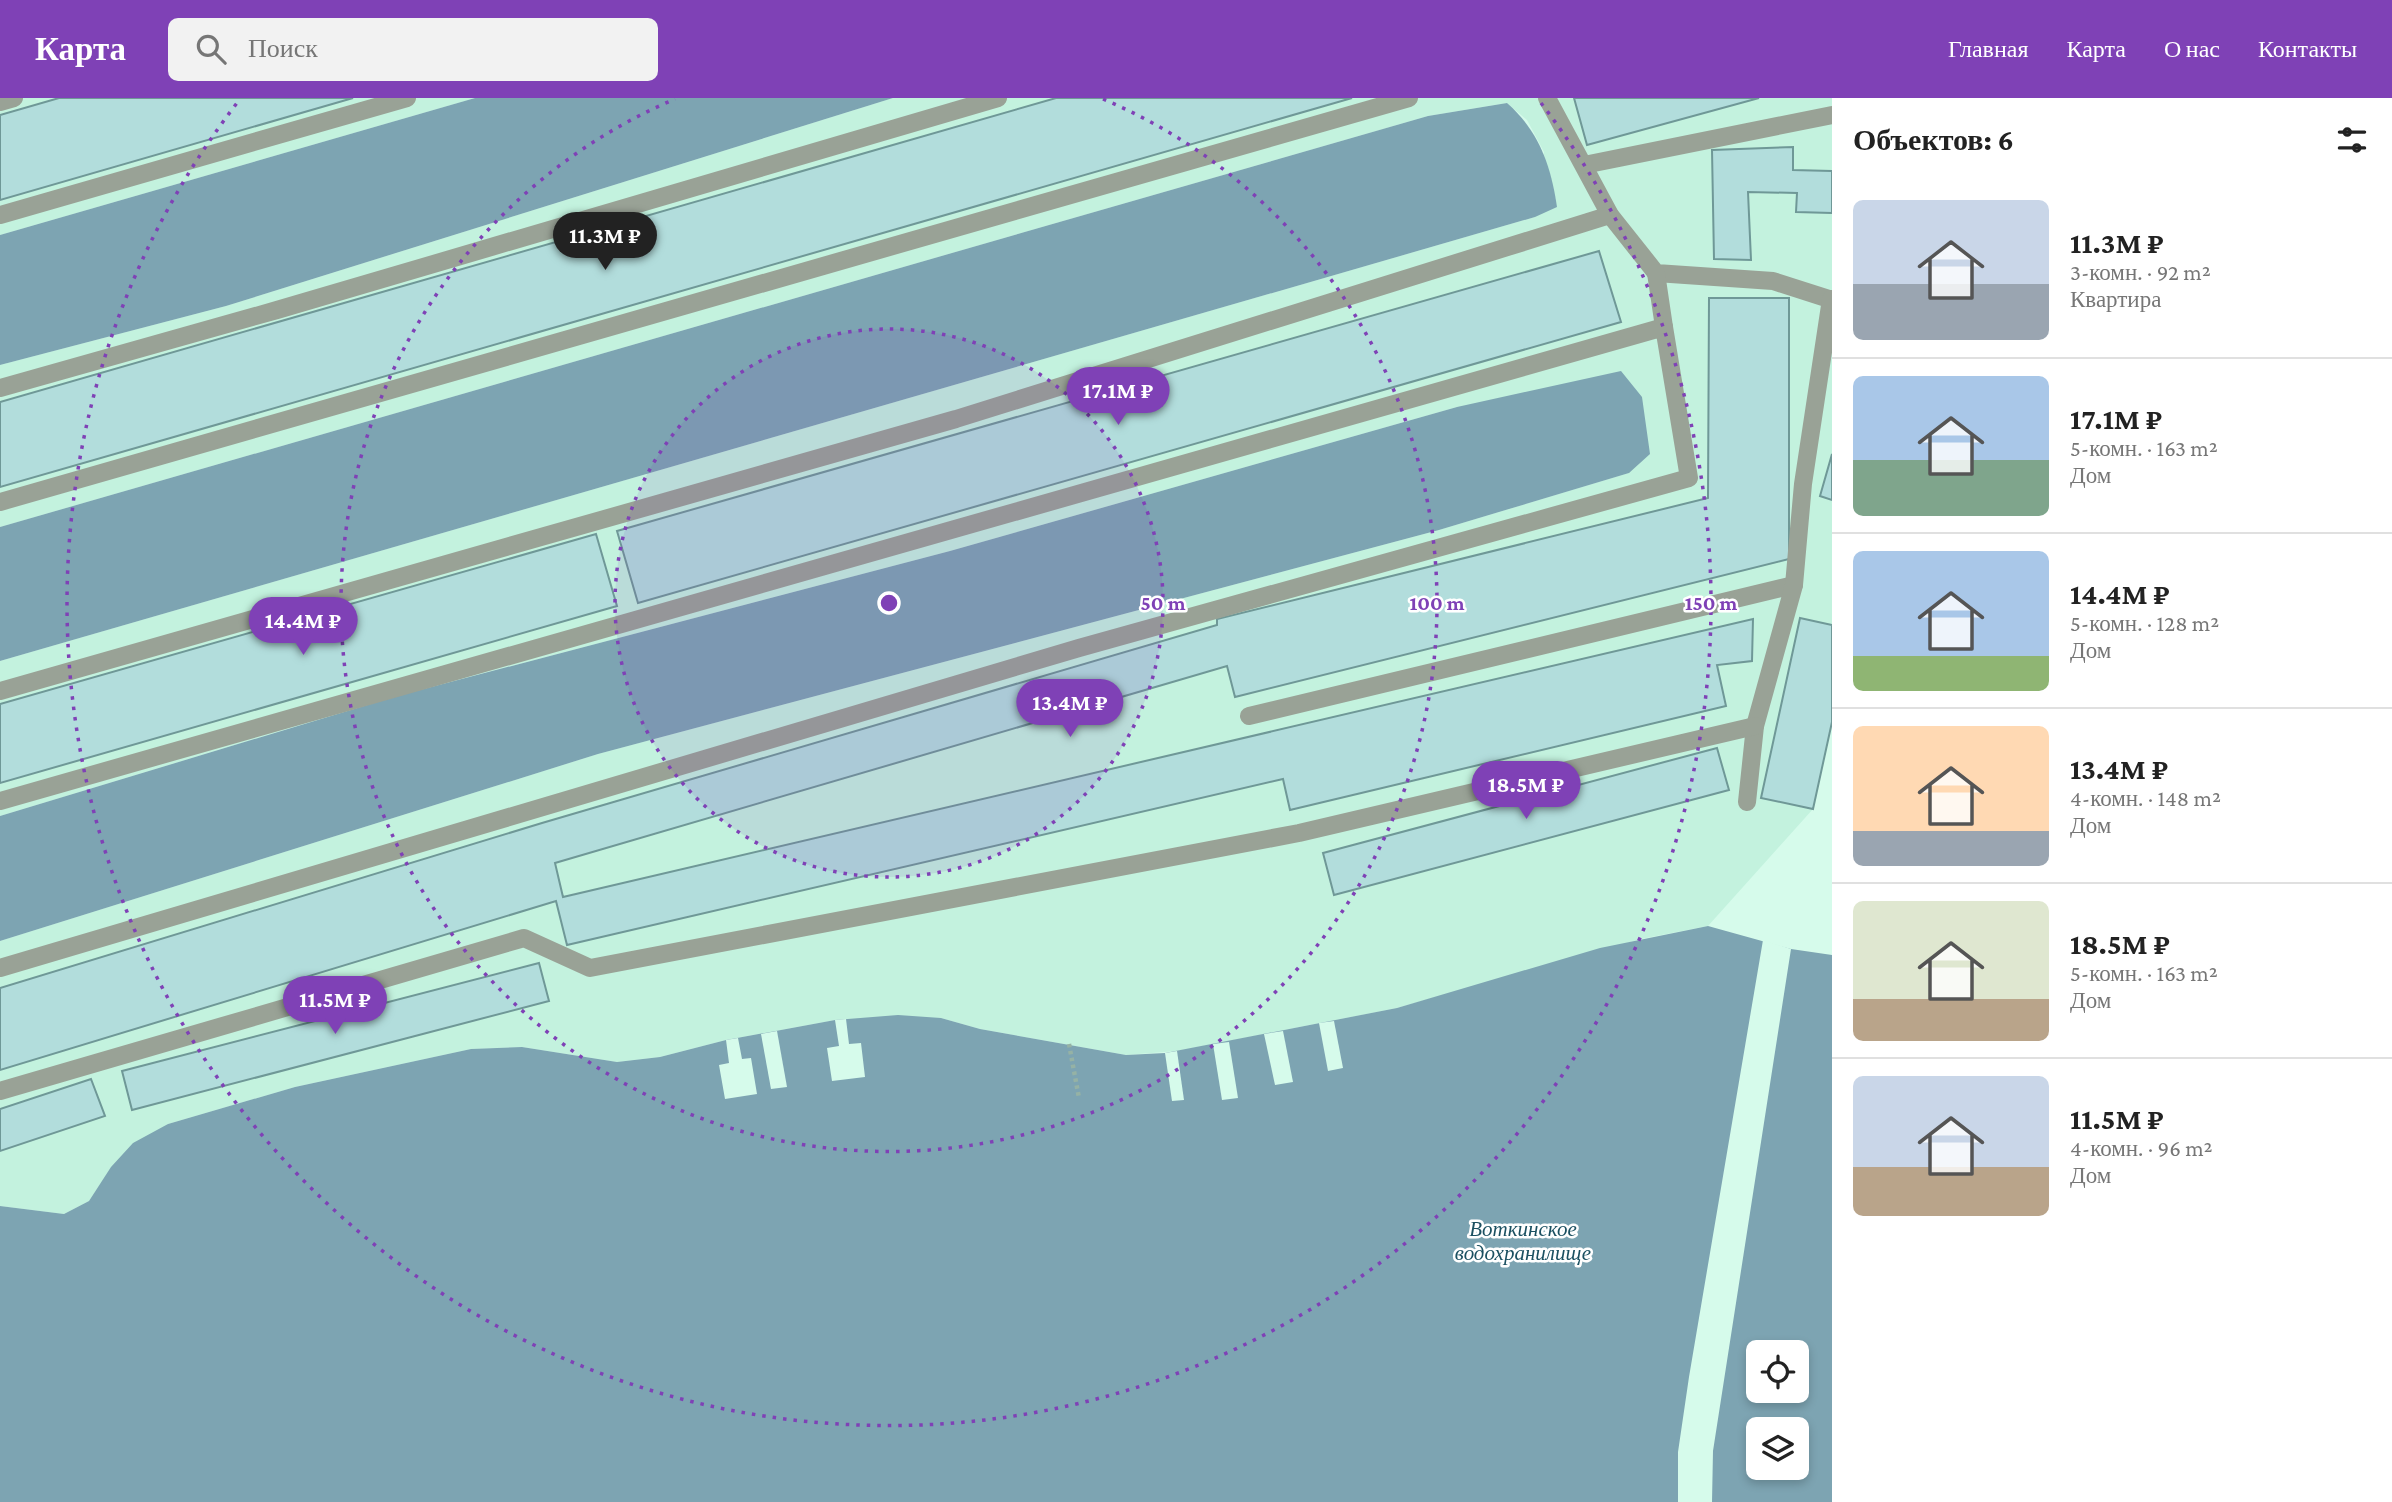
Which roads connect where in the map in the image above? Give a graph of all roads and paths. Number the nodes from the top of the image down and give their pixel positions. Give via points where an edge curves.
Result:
1 (14, 98) edge
2 (407, 98) edge
3 (998, 98) edge
4 (1409, 98) edge
5 (1547, 98) edge
6 (0, 102) edge
7 (1832, 115) edge
8 (1584, 165) junction
9 (0, 215) edge
10 (1610, 215) junction
11 (1656, 273) junction
12 (1831, 300) edge
13 (1664, 327) junction
14 (0, 388) edge
15 (0, 502) edge
16 (1794, 586) junction
17 (0, 691) edge
18 (1249, 716) dead end
19 (1755, 726) junction
20 (0, 801) edge
21 (1746, 802) dead end
22 (0, 968) edge
23 (1069, 1044) dead end
24 (0, 1091) edge
25 (1079, 1098) dead end

1 - 6 lane
2 - 9 lane
3 - 14 lane
4 - 15 lane
5 - 8 lane
7 - 8 lane
8 - 10 lane
10 - 11 lane
10 - 17 lane via 956,419
11 - 12 lane via 1773,281
11 - 13 lane
12 - 16 lane via 1803,484
13 - 20 lane
13 - 22 lane via 1689,478 1079,648
16 - 18 lane
16 - 19 lane
19 - 21 lane
19 - 24 lane via 1299,833 590,968 524,938
23 - 25 path

